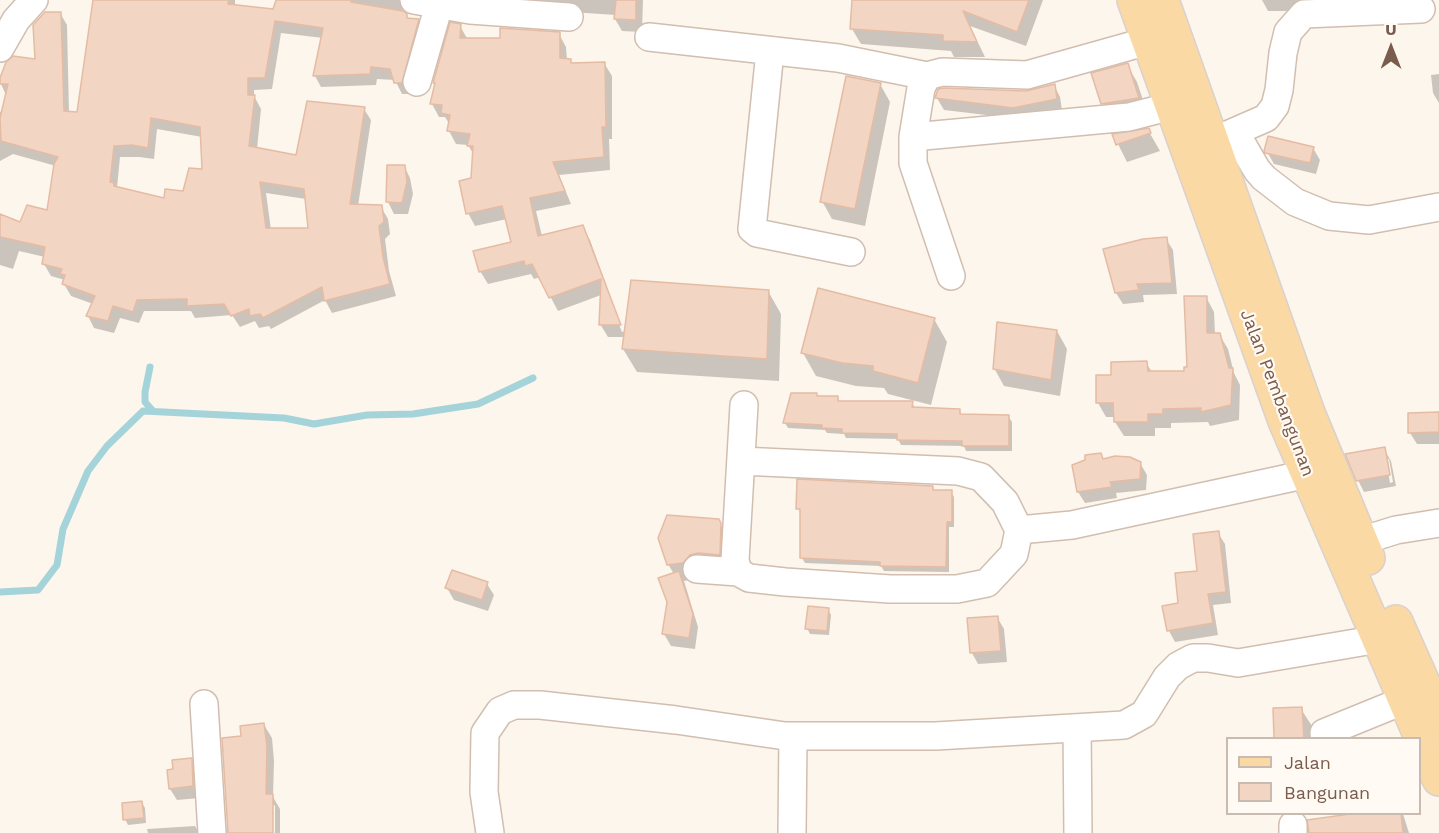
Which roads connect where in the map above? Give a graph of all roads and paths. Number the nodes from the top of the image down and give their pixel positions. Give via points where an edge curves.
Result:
1 (34, 0) edge
2 (1134, 0) edge
3 (1162, 0) edge
4 (427, 3) edge
5 (1421, 9) dead end
6 (569, 17) dead end
7 (649, 37) dead end
8 (1148, 41) junction
9 (0, 48) edge
10 (770, 51) junction
11 (927, 76) junction
12 (417, 82) dead end
13 (1172, 106) junction
14 (913, 137) junction
15 (1223, 137) junction
16 (1439, 207) edge
17 (851, 252) dead end
18 (951, 276) dead end
19 (744, 405) dead end
20 (741, 461) junction
21 (1319, 471) junction
22 (1439, 523) edge
23 (1019, 530) junction
24 (1361, 541) junction
25 (697, 568) dead end
26 (738, 572) junction
27 (1379, 639) junction
28 (1405, 700) junction
29 (204, 704) dead end
30 (1439, 719) edge
31 (1077, 728) junction
32 (1324, 733) dead end
33 (794, 736) junction
34 (1421, 737) edge
35 (1421, 737) edge
36 (1439, 779) edge
37 (212, 833) edge
38 (490, 833) edge
39 (792, 833) edge
40 (1078, 833) edge

1 - 9 street via 16,20
2 - 8 main road, Jalan Pembangunan
3 - 15 main road, Jalan Pembangunan
4 - 6 street
4 - 12 street
5 - 15 street via 1304,14 1288,32 1275,106 1266,118
7 - 10 street
8 - 11 street via 1028,75 942,72
8 - 13 main road, Jalan Pembangunan
10 - 11 street via 838,58
10 - 17 street via 752,229
11 - 14 street via 921,88
13 - 14 street via 1129,117
13 - 21 main road, Jalan Pembangunan via 1285,421
14 - 18 street via 913,163
15 - 16 street via 1295,202 1329,216 1369,220
15 - 21 main road, Jalan Pembangunan via 1308,413
19 - 20 street
20 - 23 street via 958,471 981,477 1005,502
20 - 26 street via 735,560
21 - 23 street via 1072,525
21 - 24 main road, Jalan Pembangunan
21 - 27 main road, Jalan Pembangunan
22 - 24 street
23 - 26 street via 1014,554 987,583 957,589 785,582 749,578
24 - 30 main road, Jalan Pembangunan
25 - 26 street
27 - 28 main road, Jalan Pembangunan
27 - 31 street via 1238,663 1193,658 1167,677 1144,714 1135,720 1124,725
28 - 32 street
28 - 35 main road, Jalan Pembangunan
29 - 37 street
31 - 33 street via 936,736
31 - 40 street
33 - 38 street via 514,705 500,711 485,733 484,792
33 - 39 street
34 - 36 main road, Jalan Pembangunan

